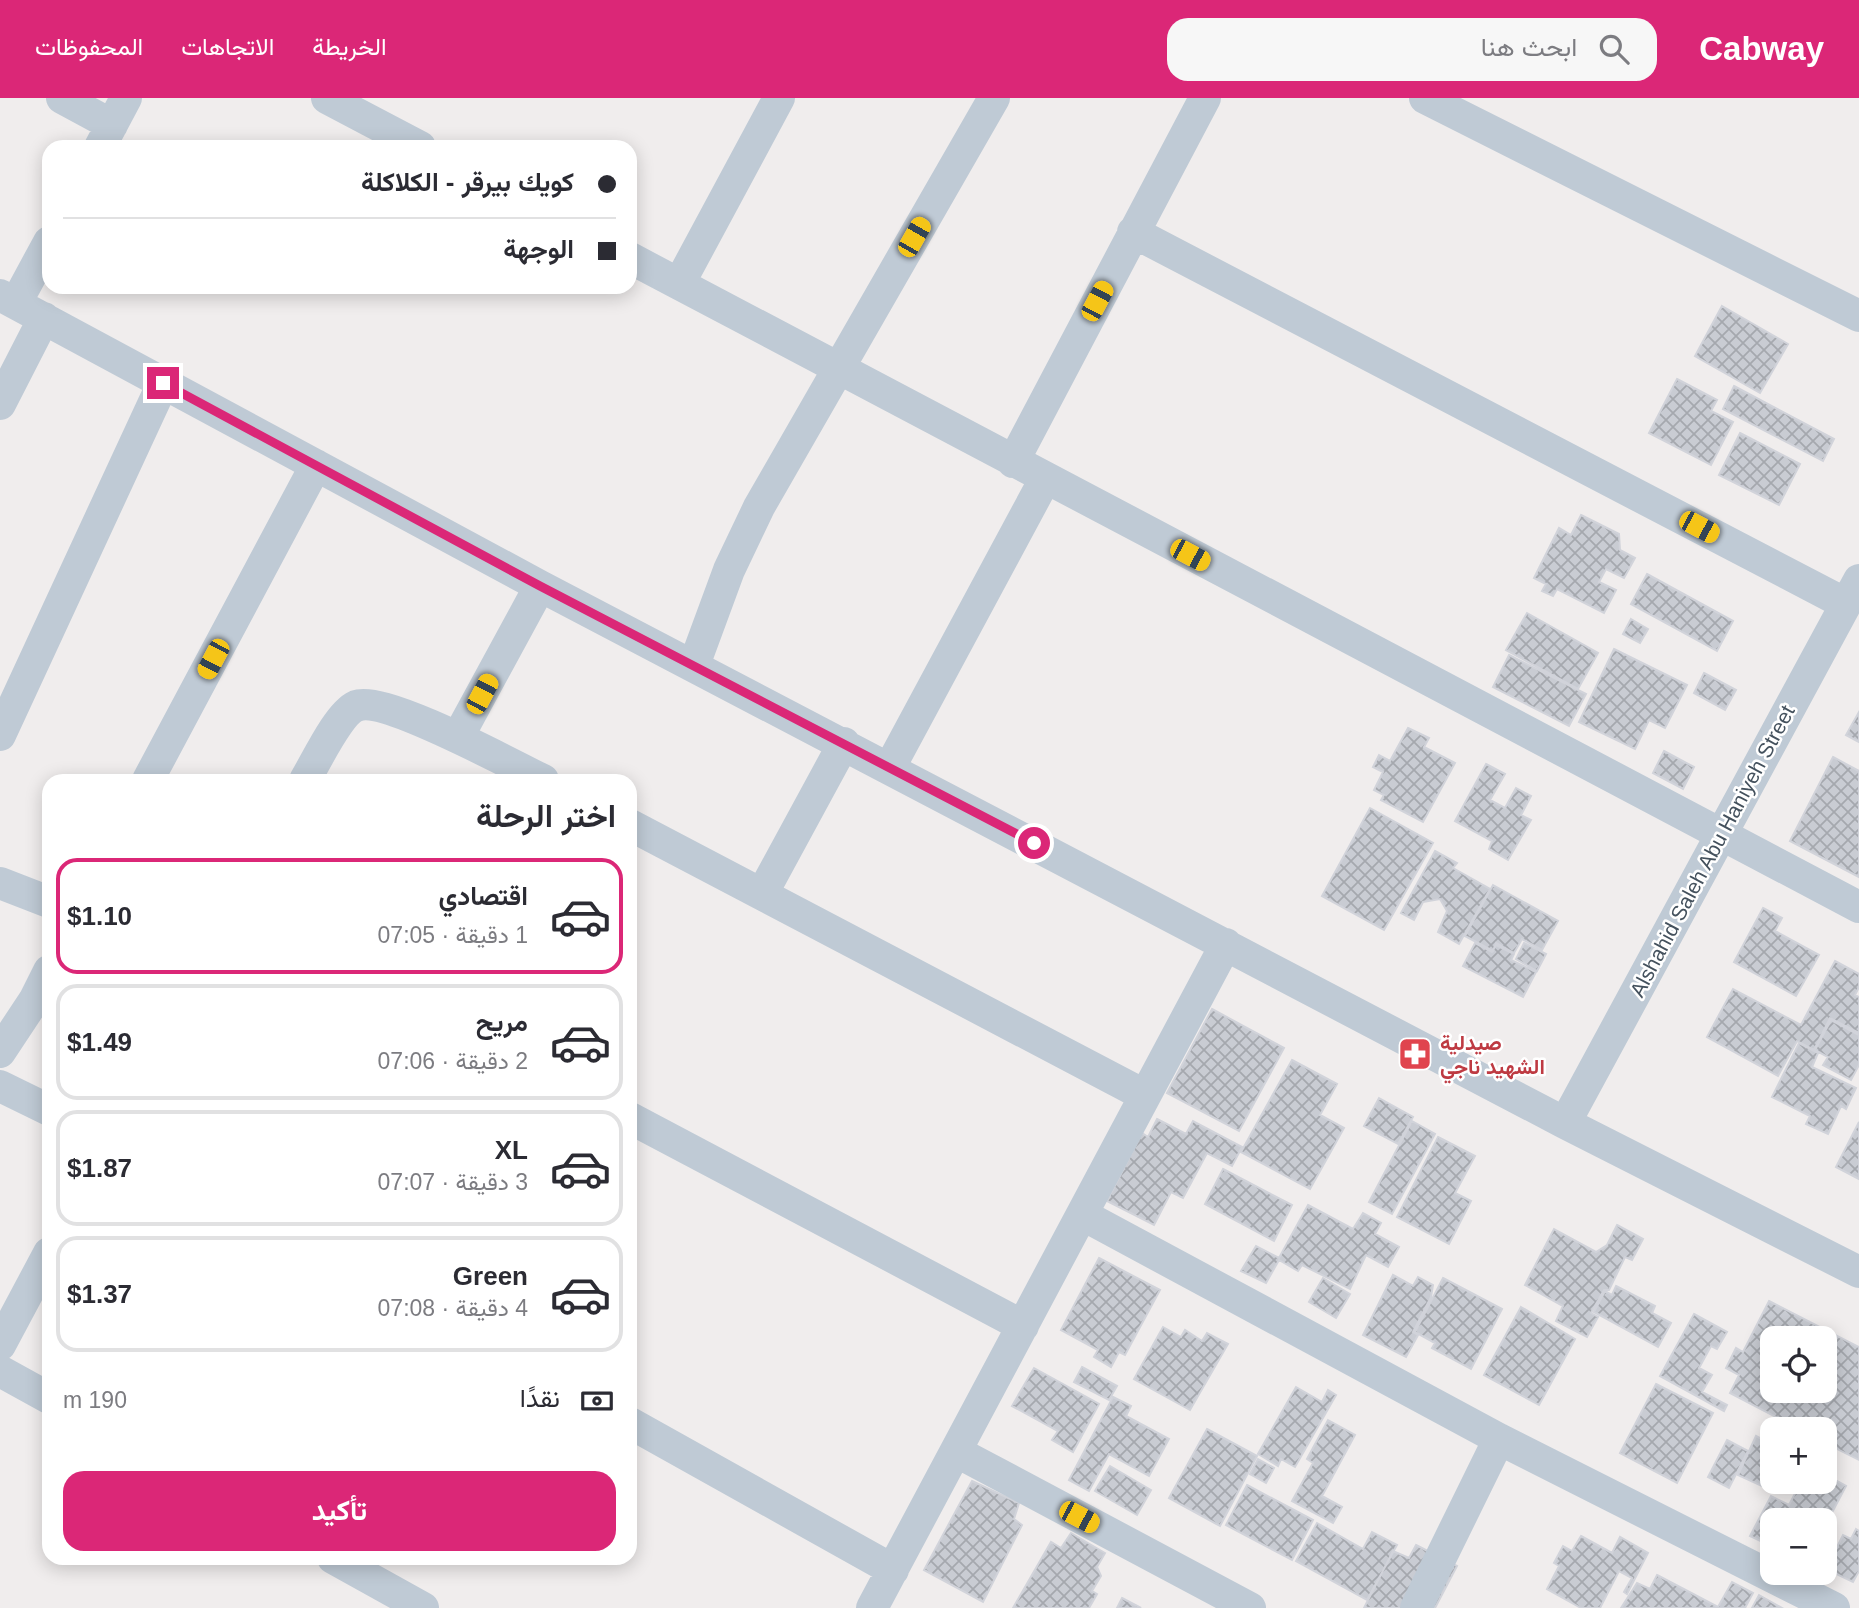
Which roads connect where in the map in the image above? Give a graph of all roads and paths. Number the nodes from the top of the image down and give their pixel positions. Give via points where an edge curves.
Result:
1 (62, 98) edge
2 (327, 98) edge
3 (779, 98) edge
4 (994, 98) edge
5 (1205, 98) edge
6 (1425, 98) edge
7 (113, 123) edge
8 (407, 140) edge
9 (1133, 232) junction
10 (42, 252) edge
11 (637, 262) edge
12 (679, 284) junction
13 (8, 299) edge
14 (1859, 316) edge
15 (44, 318) junction
16 (837, 369) junction
17 (163, 383) junction
18 (0, 404) edge
19 (1013, 461) junction
20 (316, 465) junction
21 (1045, 479) junction
22 (540, 586) junction
23 (1853, 592) edge
24 (694, 665) junction
25 (0, 735) edge
26 (458, 737) junction
27 (844, 743) junction
28 (890, 767) junction
29 (151, 774) edge
30 (309, 774) edge
31 (531, 774) edge
32 (637, 829) edge
33 (1720, 836) junction
34 (0, 883) edge
35 (762, 894) junction
36 (42, 899) edge
37 (1859, 907) edge
38 (1226, 944) junction
39 (42, 985) edge
40 (0, 1052) edge
41 (0, 1086) edge
42 (1144, 1095) junction
43 (42, 1107) edge
44 (637, 1122) edge
45 (1565, 1123) junction
46 (1083, 1214) junction
47 (42, 1266) edge
48 (1859, 1272) edge
49 (1023, 1326) junction
50 (0, 1345) edge
51 (0, 1371) edge
52 (42, 1394) edge
53 (637, 1427) edge
54 (1499, 1439) junction
55 (957, 1452) junction
56 (346, 1565) edge
57 (893, 1570) junction
58 (423, 1608) edge
59 (872, 1608) edge
60 (1250, 1608) edge
61 (1416, 1608) edge
62 (1834, 1608) edge

1 - 7 street
2 - 8 street
3 - 12 street
4 - 16 street
5 - 9 street
6 - 14 street
9 - 19 street
9 - 23 street
10 - 13 street
11 - 12 street
12 - 16 street
13 - 15 street
15 - 17 street
15 - 18 street
16 - 19 street
16 - 24 street via 747,532
17 - 20 street
17 - 25 street
19 - 21 street
20 - 22 street
20 - 29 street
21 - 28 street
21 - 33 street
22 - 24 street
22 - 26 street
23 - 33 street, Alshahid Saleh Abu Haniyeh Street
24 - 27 street
26 - 30 street via 374,705 358,706 345,714
26 - 31 street
27 - 28 street
27 - 35 street
28 - 38 street
32 - 35 street
33 - 37 street
33 - 45 street, Alshahid Saleh Abu Haniyeh Street
34 - 36 street
35 - 42 street
38 - 42 street
38 - 45 street
39 - 40 street
41 - 43 street
42 - 46 street
44 - 49 street
45 - 48 street
46 - 49 street
46 - 54 street
47 - 50 street
49 - 55 street
51 - 52 street
53 - 57 street
54 - 61 street
54 - 62 street
55 - 57 street
55 - 60 street
56 - 58 street
57 - 59 street

